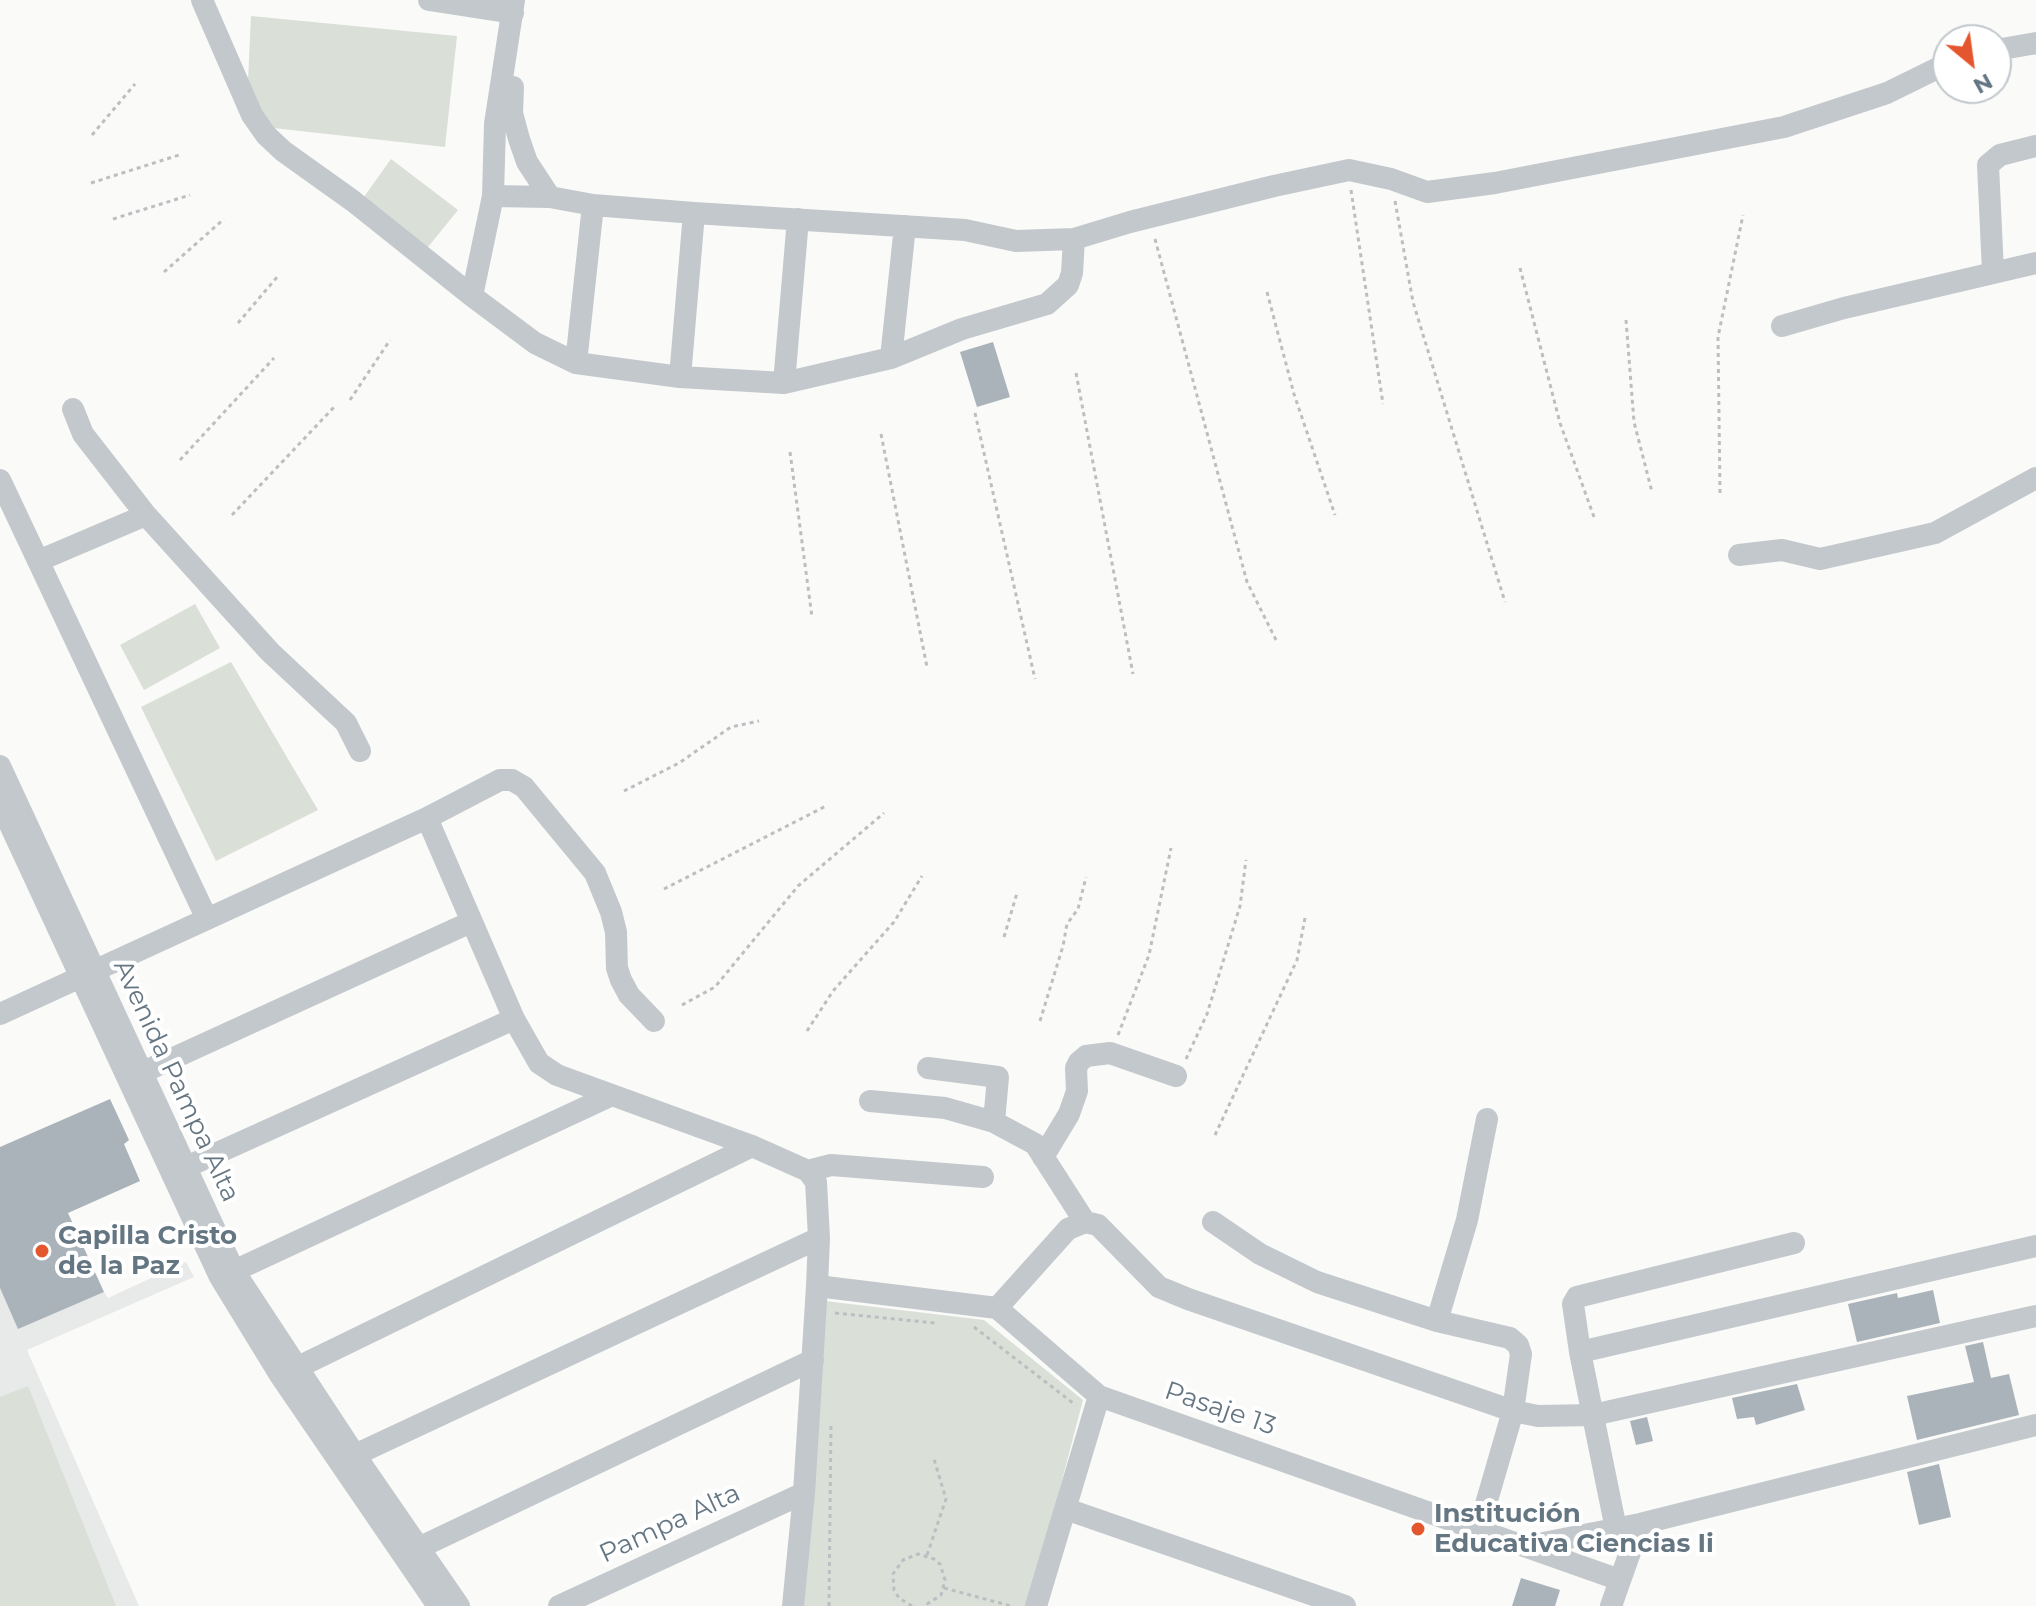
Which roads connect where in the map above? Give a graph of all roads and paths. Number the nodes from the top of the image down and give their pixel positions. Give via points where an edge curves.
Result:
1 (202, 0) edge
2 (429, 0) edge
3 (514, 7) edge
4 (2036, 43) edge
5 (2012, 47) edge
6 (1932, 71) edge
7 (135, 84) dead end
8 (92, 135) dead end
9 (2036, 146) edge
10 (179, 155) dead end
11 (1349, 170) junction
12 (1391, 179) junction
13 (91, 183) dead end
14 (190, 195) dead end
15 (493, 196) junction
16 (550, 197) junction
17 (593, 205) junction
18 (694, 213) junction
19 (1743, 215) dead end
20 (1150, 218) junction
21 (113, 219) dead end
22 (224, 219) dead end
23 (798, 219) junction
24 (905, 226) junction
25 (1074, 239) junction
26 (2036, 263) edge
27 (1520, 268) dead end
28 (164, 272) dead end
29 (1993, 272) junction
30 (278, 276) dead end
31 (1267, 292) dead end
32 (472, 296) junction
33 (1626, 320) dead end
34 (238, 323) dead end
35 (1782, 326) dead end
36 (390, 340) dead end
37 (274, 358) dead end
38 (891, 358) junction
39 (576, 363) junction
40 (1076, 373) dead end
41 (680, 377) junction
42 (784, 383) junction
43 (350, 400) dead end
44 (1383, 404) dead end
45 (336, 405) dead end
46 (73, 409) dead end
47 (975, 413) dead end
48 (881, 434) dead end
49 (790, 452) dead end
50 (180, 460) dead end
51 (2036, 478) edge
52 (0, 480) edge
53 (1652, 492) dead end
54 (1720, 493) dead end
55 (146, 515) junction
56 (232, 515) dead end
57 (1335, 515) dead end
58 (1594, 517) dead end
59 (1739, 555) dead end
60 (38, 561) junction
61 (1505, 602) dead end
62 (812, 617) dead end
63 (1276, 640) dead end
64 (927, 667) dead end
65 (1133, 674) dead end
66 (1035, 679) dead end
67 (759, 721) dead end
68 (360, 751) dead end
69 (0, 766) edge
70 (624, 791) dead end
71 (0, 803) edge
72 (826, 806) dead end
73 (884, 813) dead end
74 (427, 818) junction
75 (1171, 848) dead end
76 (1246, 860) dead end
77 (922, 876) dead end
78 (1086, 877) dead end
79 (664, 889) dead end
80 (1017, 893) dead end
81 (1305, 918) dead end
82 (207, 919) junction
83 (471, 922) junction
84 (1004, 937) dead end
85 (86, 973) junction
86 (682, 1005) dead end
87 (0, 1014) edge
88 (514, 1019) junction
89 (654, 1021) dead end
90 (1040, 1021) dead end
91 (807, 1031) dead end
92 (1110, 1053) junction
93 (928, 1068) dead end
94 (134, 1076) junction
95 (1176, 1076) joint
96 (612, 1095) junction
97 (870, 1101) dead end
98 (1487, 1119) dead end
99 (994, 1122) junction
100 (1215, 1135) dead end
101 (752, 1146) junction
102 (1043, 1157) junction
103 (178, 1171) junction
104 (808, 1171) junction
105 (983, 1177) dead end
106 (1085, 1222) junction
107 (1213, 1222) dead end
108 (819, 1238) junction
109 (1794, 1243) dead end
110 (2036, 1246) edge
111 (234, 1271) junction
112 (817, 1286) junction
113 (997, 1308) junction
114 (832, 1313) dead end
115 (2036, 1316) edge
116 (1437, 1321) junction
117 (943, 1324) dead end
118 (975, 1327) dead end
119 (1580, 1352) junction
120 (813, 1360) junction
121 (288, 1371) junction
122 (1099, 1396) junction
123 (1078, 1407) dead end
124 (1513, 1411) junction
125 (1593, 1415) junction
126 (831, 1421) dead end
127 (2036, 1425) edge
128 (348, 1458) junction
129 (934, 1459) dead end
130 (804, 1493) junction
131 (1066, 1509) junction
132 (1640, 1524) junction
133 (1479, 1528) junction
134 (1616, 1529) junction
135 (1527, 1546) junction
136 (411, 1551) junction
137 (927, 1555) junction
138 (1620, 1580) junction
139 (944, 1588) junction
140 (902, 1604) edge
141 (438, 1606) edge
142 (459, 1606) edge
143 (559, 1606) edge
144 (793, 1606) edge
145 (829, 1606) edge
146 (912, 1606) edge
147 (924, 1606) edge
148 (1011, 1606) edge
149 (1036, 1606) edge
150 (1345, 1606) edge
151 (1611, 1606) edge

1 - 32 street via 252,115 266,135
2 - 3 street
3 - 15 street via 495,124
3 - 16 street via 512,113 527,162
4 - 5 street
6 - 12 street via 1887,93 1784,127 1427,192
7 - 8 path
9 - 29 street via 2000,155 1988,165
10 - 13 path
11 - 12 street
11 - 20 street
11 - 44 path
12 - 61 path via 1413,302
14 - 21 path
15 - 16 street
15 - 32 street
16 - 17 street
17 - 18 street
17 - 39 street
18 - 23 street
18 - 41 street
19 - 54 path via 1718,337
20 - 25 street
20 - 63 path via 1247,582
22 - 28 path
23 - 24 street
23 - 42 street
24 - 25 street via 965,230 1016,241
24 - 38 street
25 - 38 street via 1068,285 1047,304 962,329
26 - 29 street
27 - 58 path via 1560,423
29 - 35 street
30 - 34 path
31 - 57 path
32 - 39 street via 535,343
33 - 53 path via 1634,422
36 - 43 path
37 - 50 path
38 - 42 street
39 - 41 street
40 - 65 path
41 - 42 street
45 - 56 path
46 - 55 street via 83,434
47 - 66 path
48 - 64 path
49 - 62 path
51 - 59 street via 1935,533 1820,559 1782,550
52 - 60 street
55 - 60 street
55 - 68 street via 270,652 346,723
60 - 82 street
67 - 70 path via 731,727 679,763
69 - 85 street, Avenida Pampa Alta
71 - 85 street, Avenida Pampa Alta
72 - 79 path
73 - 86 path via 798,886 715,987
74 - 82 street
74 - 83 street
74 - 89 street via 500,780 524,787 595,873 616,932 621,980
75 - 92 path via 1149,955
76 - 95 path via 1240,906 1207,1014
77 - 91 path via 894,922 833,991
78 - 90 path
80 - 84 path
81 - 100 path via 1297,960
82 - 85 street
83 - 88 street
83 - 94 street
85 - 87 street
85 - 94 street, Avenida Pampa Alta
88 - 96 street via 539,1063
88 - 103 street
92 - 95 street
92 - 102 street via 1079,1062 1069,1114
93 - 99 street via 998,1077
94 - 103 street, Avenida Pampa Alta
96 - 101 street
96 - 111 street
97 - 99 street via 945,1108
98 - 116 street via 1467,1220
99 - 102 street via 1035,1144
101 - 104 street
101 - 121 street
102 - 106 street
103 - 111 street, Avenida Pampa Alta
103 - 121 street, Avenida Pampa Alta via 220,1277
104 - 105 street via 831,1165
104 - 108 street via 818,1194
106 - 113 street via 1068,1229
106 - 124 street via 1098,1225 1159,1287
107 - 116 street via 1260,1254 1317,1282
108 - 112 street
108 - 128 street
109 - 119 street via 1577,1297 1573,1304
110 - 119 street
111 - 121 street, Avenida Pampa Alta
112 - 113 street
112 - 120 street
113 - 122 street, Pasaje 13
114 - 117 path
115 - 125 street
116 - 124 street via 1510,1338 1518,1345
118 - 123 path
119 - 125 street
120 - 130 street
120 - 136 street
121 - 128 street, Avenida Pampa Alta
122 - 131 street
122 - 133 street, Pasaje 13
124 - 125 street
124 - 133 street
125 - 134 street
126 - 145 path
127 - 132 street
128 - 136 street, Avenida Pampa Alta
129 - 137 path via 946,1499
130 - 143 street, Pampa Alta
130 - 144 street
131 - 149 street
131 - 150 street
132 - 134 street
132 - 138 street
133 - 135 street, Pasaje 13
134 - 135 street
135 - 138 street, Pasaje 13
136 - 141 street, Avenida Pampa Alta
136 - 142 street, Avenida Pampa Alta
137 - 139 path via 940,1564
137 - 140 path via 910,1556 897,1566 892,1582
138 - 151 street
139 - 147 path
139 - 148 path
140 - 146 path

